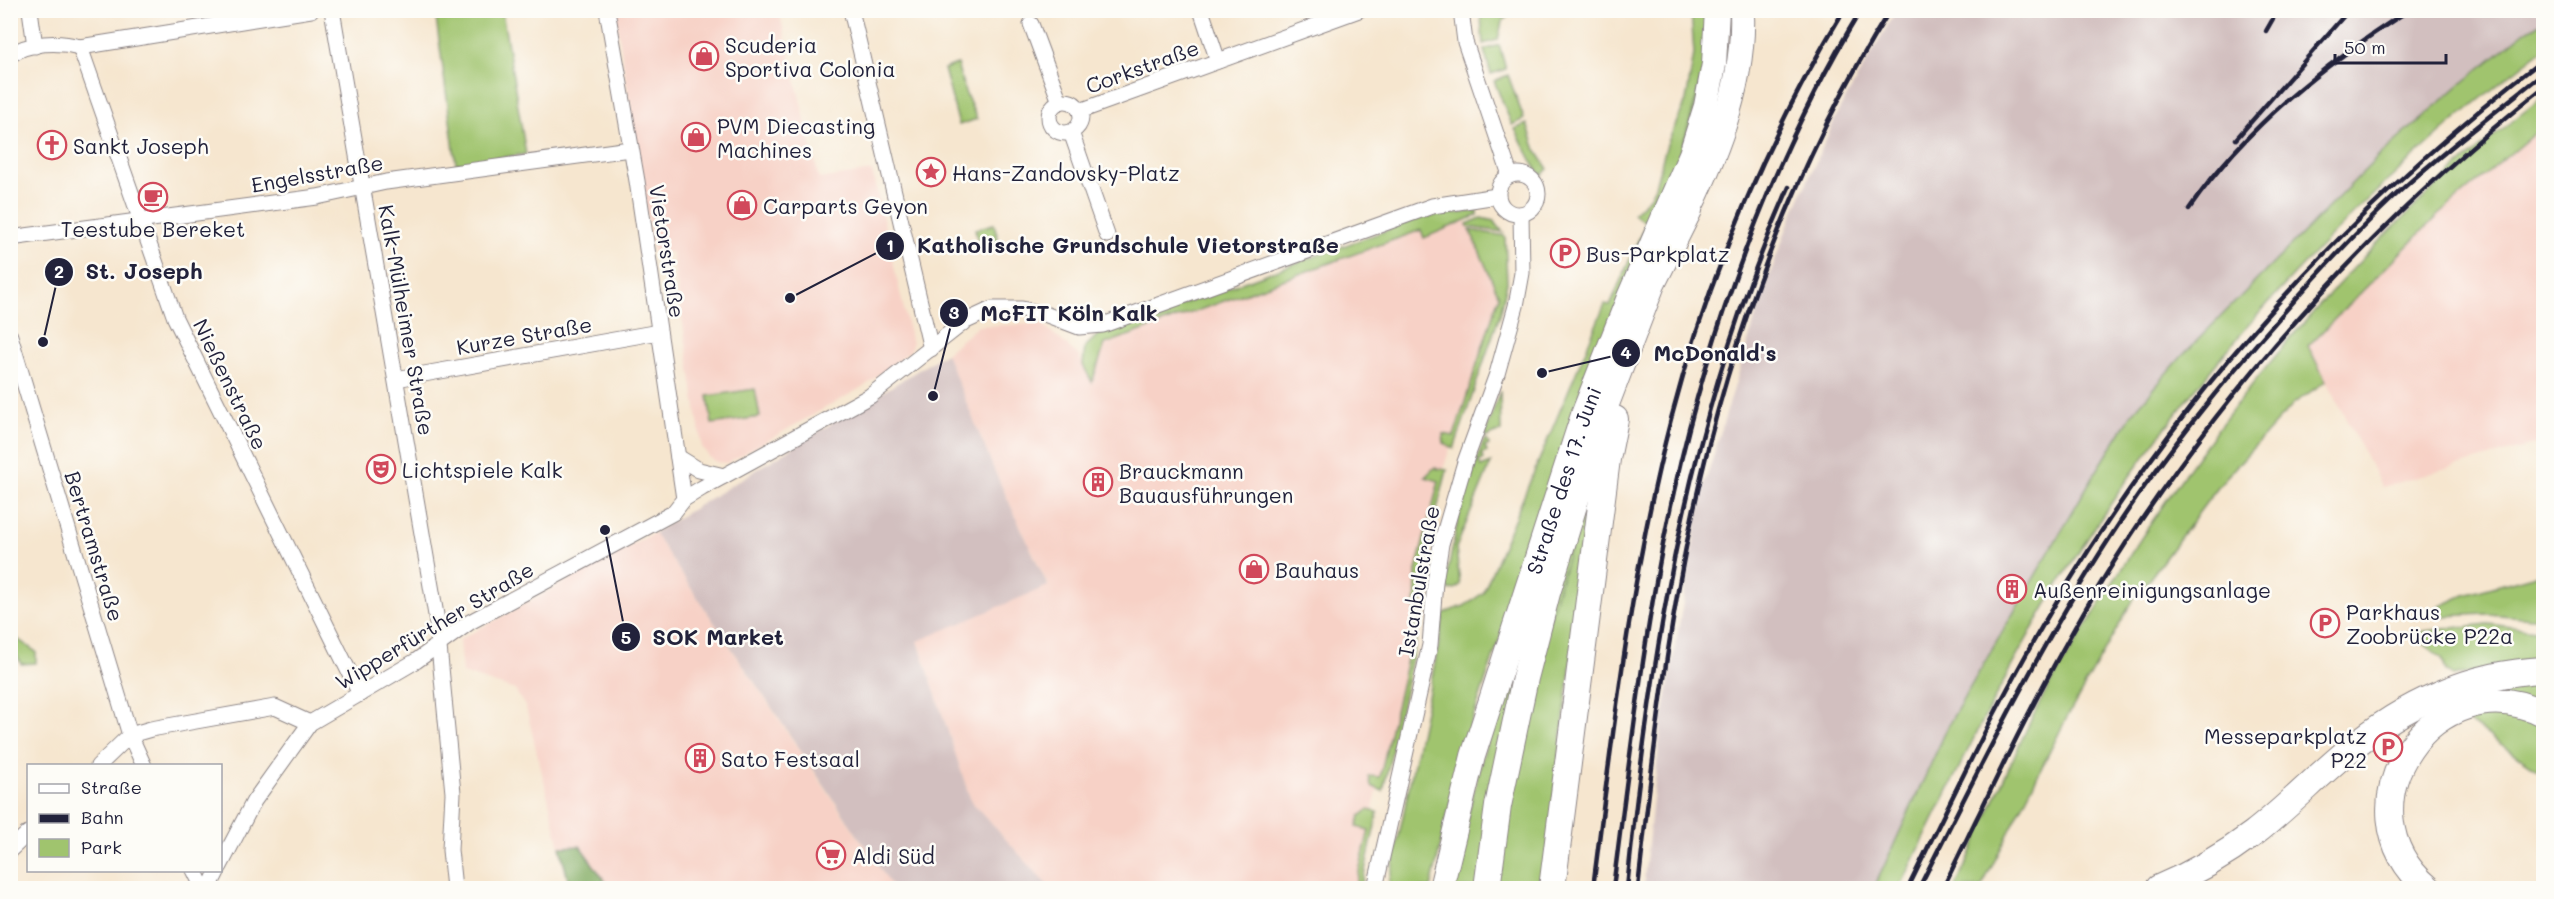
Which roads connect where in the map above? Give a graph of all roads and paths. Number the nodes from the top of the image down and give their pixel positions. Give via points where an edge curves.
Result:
1 (30, 10) edge
2 (311, 10) edge
3 (332, 10) edge
4 (607, 10) edge
5 (851, 10) edge
6 (1201, 10) edge
7 (1359, 10) edge
8 (1461, 10) edge
9 (1717, 10) edge
10 (1742, 10) edge
11 (1030, 24) dead end
12 (35, 46) junction
13 (80, 47) junction
14 (10, 55) edge
15 (1218, 61) junction
16 (1060, 102) junction
17 (1080, 111) junction
18 (1071, 132) junction
19 (630, 149) junction
20 (1510, 175) junction
21 (362, 188) junction
22 (1497, 196) junction
23 (1689, 210) junction
24 (1521, 214) junction
25 (140, 221) junction
26 (1107, 235) dead end
27 (10, 238) edge
28 (659, 332) junction
29 (10, 336) edge
30 (931, 350) junction
31 (396, 379) junction
32 (678, 456) junction
33 (724, 476) junction
34 (684, 499) junction
35 (438, 645) junction
36 (2544, 670) edge
37 (360, 694) junction
38 (2472, 694) junction
39 (2544, 714) edge
40 (310, 723) junction
41 (130, 735) junction
42 (99, 764) edge
43 (144, 764) edge
44 (27, 834) edge
45 (12, 846) edge
46 (222, 862) edge
47 (195, 872) edge
48 (217, 872) edge
49 (202, 888) edge
50 (209, 888) edge
51 (453, 888) edge
52 (1375, 888) edge
53 (1441, 888) edge
54 (1487, 888) edge
55 (1552, 888) edge
56 (2159, 888) edge
57 (2428, 888) edge

1 - 12 street
2 - 13 street
3 - 21 street, Kalk-Mülheimer Straße
4 - 19 street, Vietorstraße
5 - 30 street
6 - 15 street, Corkstraße
7 - 15 street, Corkstraße
8 - 20 street via 1465,42
9 - 53 main road, Straße des 17. Juni via 1714,64 1691,154 1584,412 1473,756
10 - 23 main road via 1739,62 1729,110 1712,162
11 - 16 street, Corkstraße
12 - 13 street via 64,43
12 - 14 street
13 - 25 street, Nießenstraße
15 - 17 street, Corkstraße
16 - 17 street, Corkstraße via 1072,102
16 - 18 street, Corkstraße via 1050,113 1051,124 1059,132
17 - 18 street, Corkstraße via 1078,127
18 - 26 street
19 - 21 street, Engelsstraße
19 - 28 street, Vietorstraße
20 - 22 street via 1502,181
20 - 24 street via 1524,174 1538,190 1533,208
21 - 25 street, Engelsstraße
21 - 31 street, Kalk-Mülheimer Straße
22 - 24 street via 1505,210
22 - 30 street, Wipperfürther Straße via 1432,206 1103,325 1079,327 1042,313 992,309 964,322
23 - 54 highway via 1652,284 1601,417 1546,593 1498,806
23 - 55 highway via 1616,414
24 - 52 street, Istanbulstraße via 1522,273 1516,306 1444,533 1430,645
25 - 27 street, Engelsstraße
25 - 37 street, Nießenstraße via 175,318
28 - 31 street, Kurze Straße
28 - 32 street, Vietorstraße
29 - 41 street, Bertramstraße
30 - 33 street, Wipperfürther Straße via 870,396
31 - 35 street, Kalk-Mülheimer Straße
32 - 33 street via 699,470
32 - 34 street, Vietorstraße
33 - 34 street, Wipperfürther Straße
34 - 35 street, Wipperfürther Straße via 673,513 470,622
35 - 37 street, Wipperfürther Straße
35 - 51 street, Kalk-Mülheimer Straße via 453,793
36 - 38 highway via 2516,673
37 - 40 street, Wipperfürther Straße
38 - 39 highway
38 - 56 highway via 2413,705 2389,719 2254,833 2198,870
38 - 57 highway via 2416,739 2397,769 2390,814 2394,836 2402,860
40 - 41 street via 275,707
40 - 46 street, Wipperfürther Straße via 254,801
41 - 42 street
41 - 43 street, Bertramstraße
44 - 45 street
47 - 49 street
48 - 50 street

